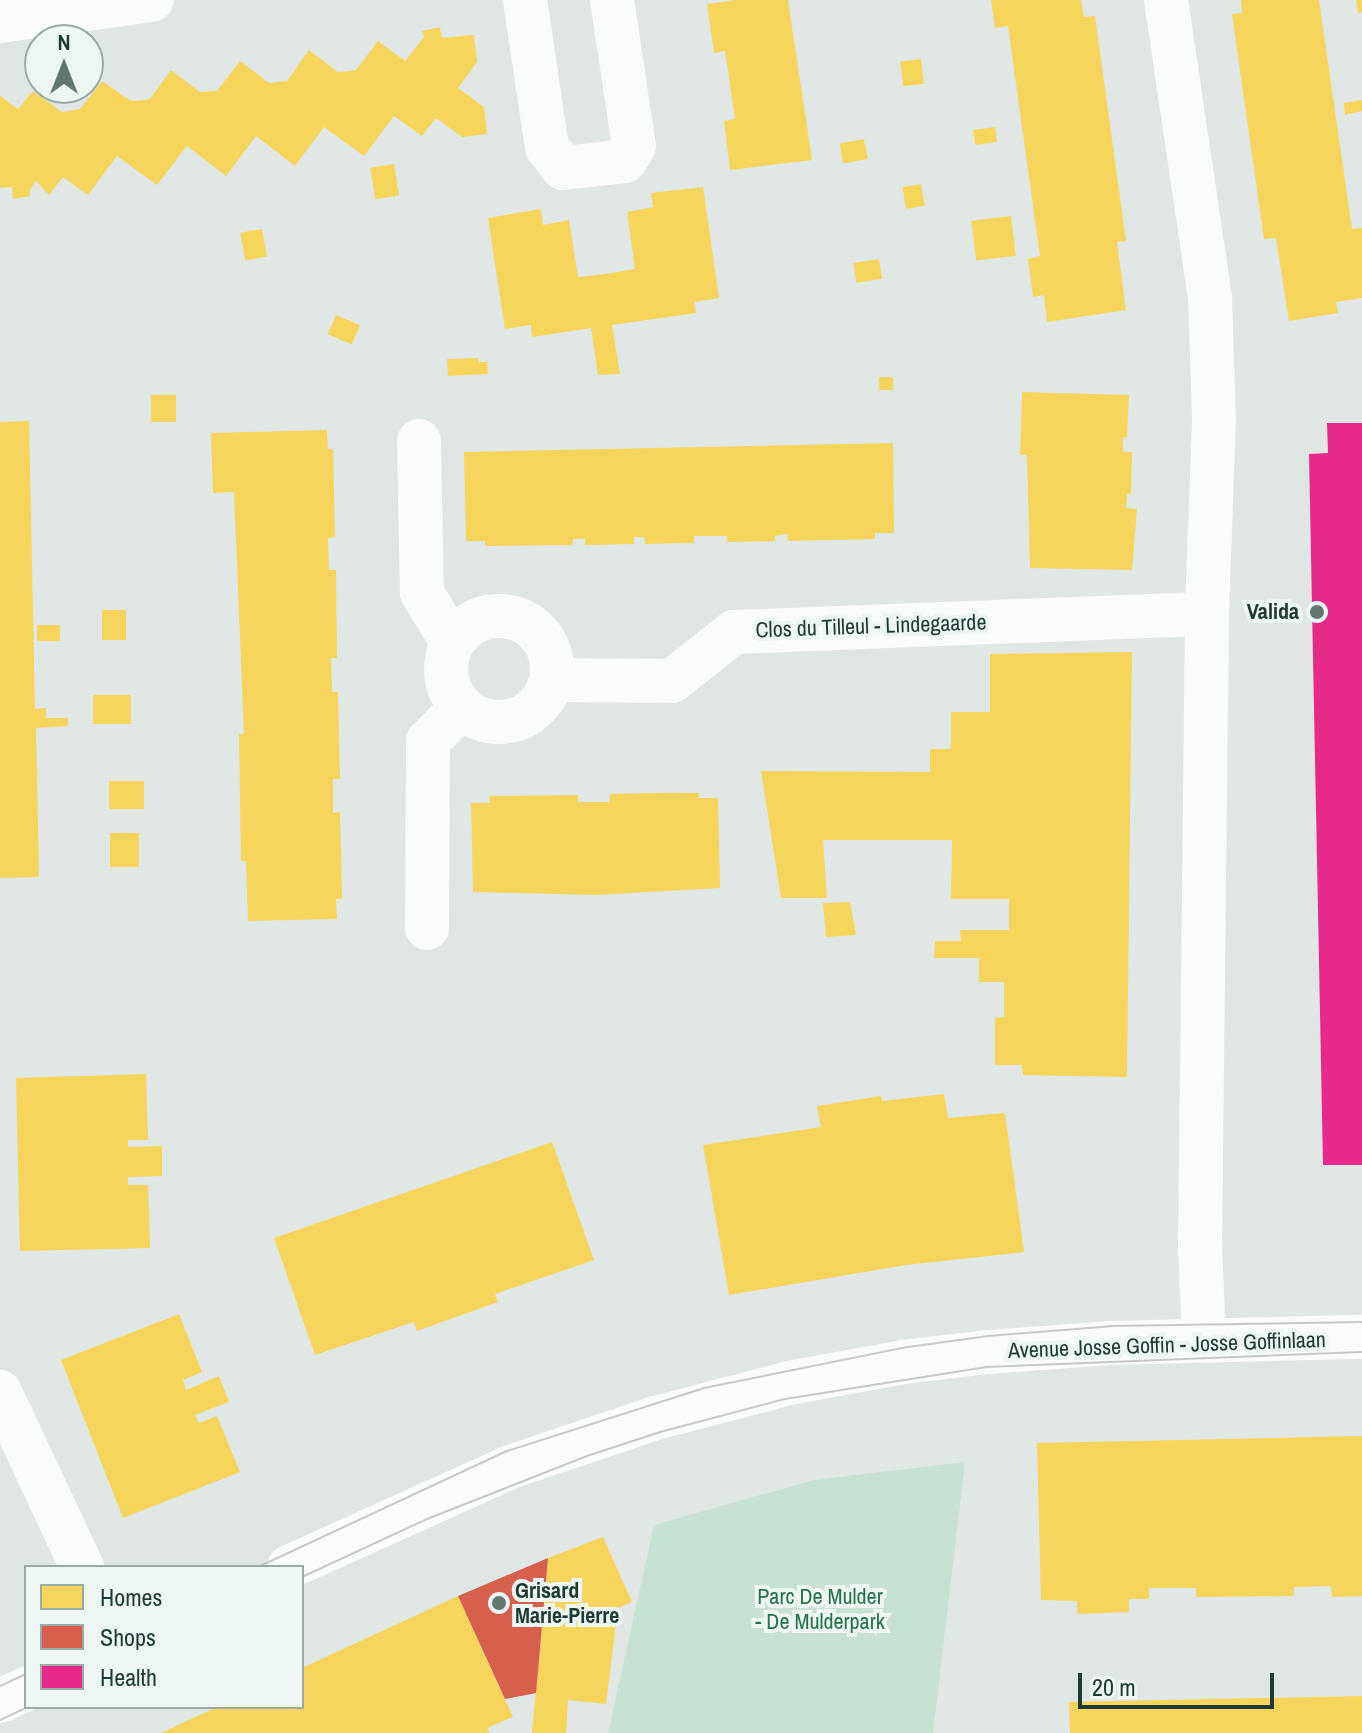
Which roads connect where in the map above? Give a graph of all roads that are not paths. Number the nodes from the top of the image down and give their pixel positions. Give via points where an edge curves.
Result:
1 (152, 0) edge
2 (525, 0) edge
3 (612, 0) edge
4 (1166, 0) edge
5 (0, 21) edge
6 (419, 441) dead end
7 (1207, 614) junction
8 (452, 642) junction
9 (552, 680) junction
10 (461, 708) junction
11 (427, 928) dead end
12 (1362, 1337) edge
13 (1204, 1340) junction
14 (0, 1392) edge
15 (81, 1565) edge
16 (293, 1565) edge
17 (24, 1690) edge
18 (0, 1701) edge

1 - 5 street
2 - 3 street via 547,147 563,168 625,161 634,146
4 - 7 street via 1210,297 1214,420
6 - 8 street via 422,593
7 - 9 street, Clos du Tilleul - Lindegaarde via 734,632 672,681
7 - 13 street via 1200,1246
8 - 9 street via 469,624 493,615 518,618 538,633 551,654
8 - 10 street via 445,666 449,688
9 - 10 street via 525,716 503,722 480,720
10 - 11 street via 428,741
12 - 13 street, Avenue Josse Goffin - Josse Goffinlaan
13 - 16 street, Avenue Josse Goffin - Josse Goffinlaan via 917,1361 707,1403 513,1466
14 - 15 street
17 - 18 street

